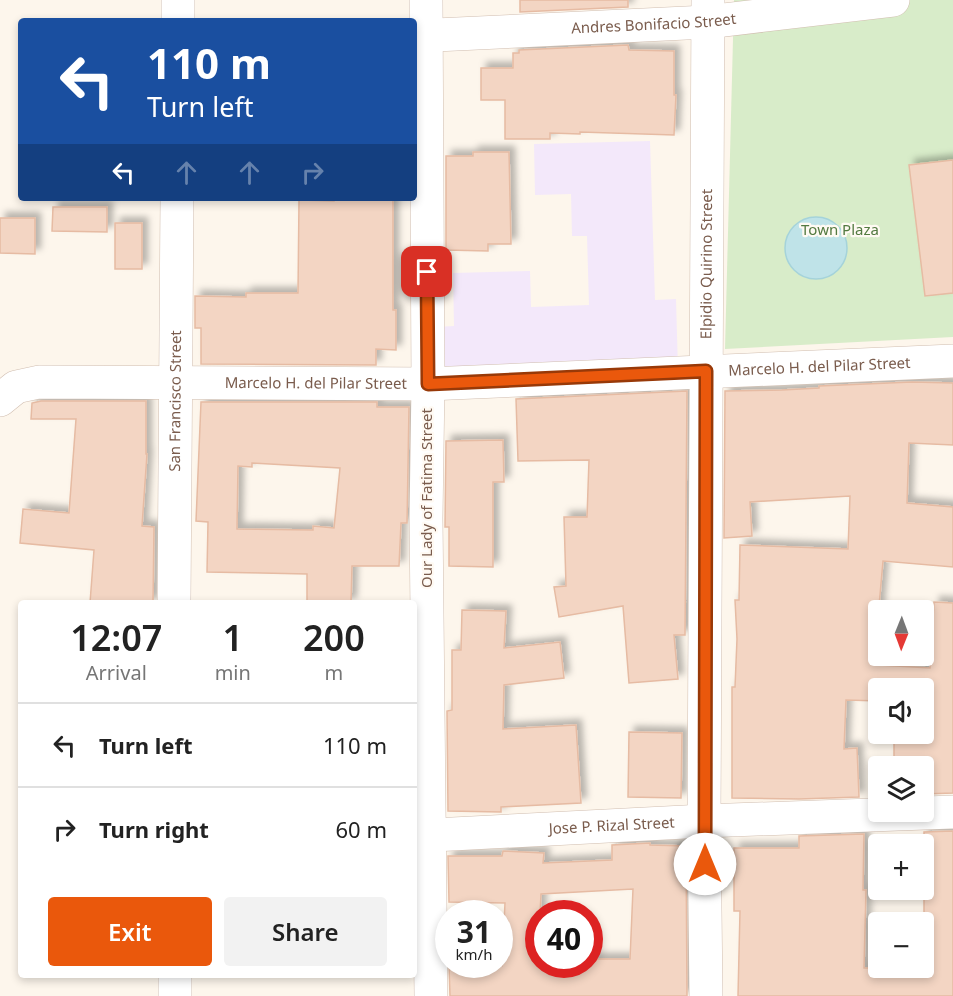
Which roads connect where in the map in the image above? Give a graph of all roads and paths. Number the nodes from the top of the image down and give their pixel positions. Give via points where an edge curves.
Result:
1 (178, 0) edge
2 (426, 0) edge
3 (893, 0) edge
4 (708, 11) edge
5 (178, 18) edge
6 (420, 36) edge
7 (177, 201) edge
8 (953, 361) edge
9 (706, 371) junction
10 (176, 382) junction
11 (428, 384) junction
12 (0, 400) edge
13 (174, 600) edge
14 (953, 812) edge
15 (704, 820) junction
16 (421, 835) edge
17 (175, 978) edge
18 (175, 996) edge
19 (431, 996) edge
20 (706, 996) edge

1 - 5 street
2 - 6 street, Our Lady of Fatima Street
3 - 4 street, Andres Bonifacio Street
4 - 6 street, Andres Bonifacio Street
4 - 9 street, Elpidio Quirino Street
6 - 11 street, Our Lady of Fatima Street
7 - 10 street, San Francisco Street
8 - 9 street, Marcelo H. del Pilar Street
9 - 11 street, Marcelo H. del Pilar Street
9 - 15 street, Elpidio Quirino Street
10 - 11 street, Marcelo H. del Pilar Street
10 - 12 street, Marcelo H. del Pilar Street via 39,382 16,387
10 - 13 street, San Francisco Street
11 - 16 street, Our Lady of Fatima Street
14 - 15 street, Jose P. Rizal Street
15 - 16 street, Jose P. Rizal Street
15 - 20 street, Elpidio Quirino Street
16 - 19 street, Our Lady of Fatima Street
17 - 18 street

